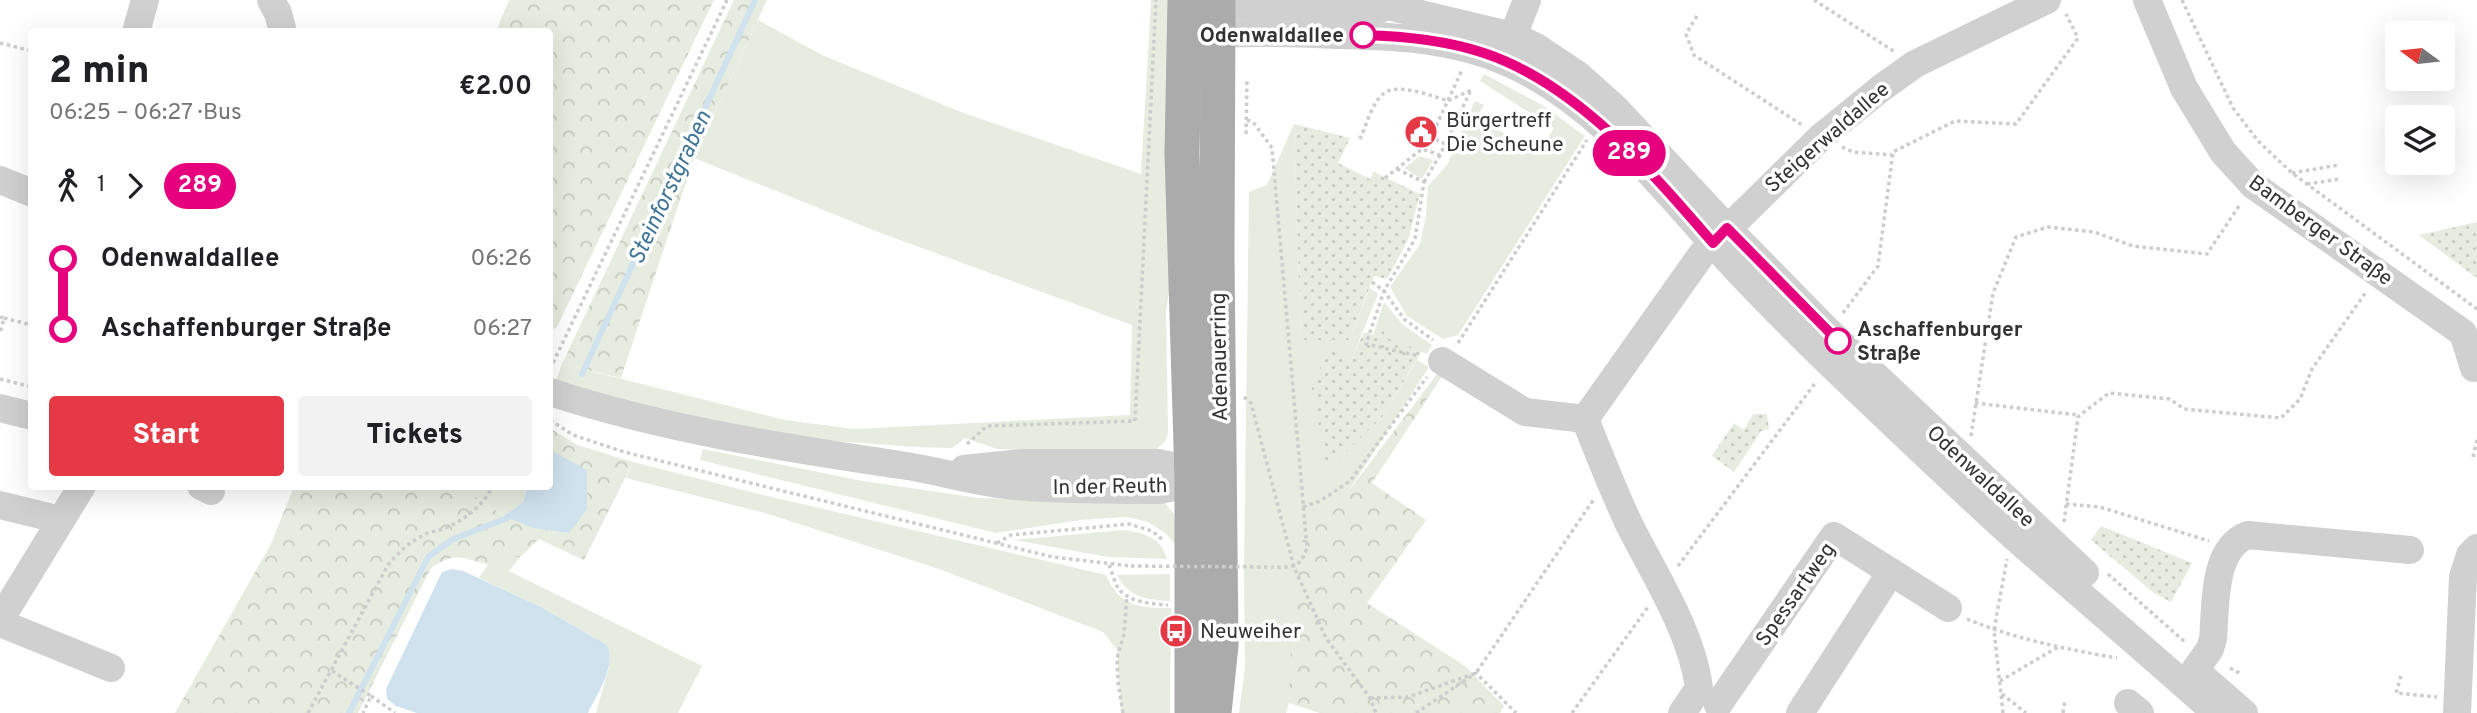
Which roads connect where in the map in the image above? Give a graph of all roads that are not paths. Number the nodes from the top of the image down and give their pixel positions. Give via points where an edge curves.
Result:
1 (145, 0) edge
2 (271, 0) edge
3 (1362, 0) edge
4 (1527, 0) edge
5 (2147, 0) edge
6 (2055, 5) edge
7 (1401, 9) junction
8 (1205, 12) edge
9 (137, 28) edge
10 (283, 28) edge
11 (1514, 36) junction
12 (0, 180) edge
13 (28, 191) edge
14 (1720, 236) junction
15 (1442, 361) road end
16 (2474, 368) dead end
17 (553, 393) edge
18 (0, 408) edge
19 (28, 415) edge
20 (1585, 419) junction
21 (1206, 478) junction
22 (80, 490) edge
23 (0, 505) edge
24 (61, 520) junction
25 (2477, 548) edge
26 (2410, 550) dead end
27 (1891, 572) junction
28 (1948, 608) dead end
29 (1, 618) edge
30 (111, 668) dead end
31 (2195, 670) junction
32 (1715, 702) edge
33 (1192, 713) edge
34 (1214, 713) edge
35 (1682, 713) edge
36 (1800, 713) edge
37 (2216, 713) edge
38 (2244, 713) edge
39 (2457, 713) edge

1 - 9 street
2 - 10 street
3 - 7 street, Odenwaldallee
4 - 11 street
5 - 16 street, Bamberger Straße via 2184,88 2223,152 2253,184 2463,333
6 - 14 street, Steigerwaldallee via 1915,65 1880,89 1821,137
7 - 8 street, Odenwaldallee
7 - 11 street, Odenwaldallee
8 - 14 street, Odenwaldallee via 1250,33 1428,40 1471,49 1533,74 1573,100 1678,203
8 - 21 main road, Adenauerring via 1182,153
11 - 14 street, Odenwaldallee via 1578,75 1616,109
12 - 13 street
14 - 20 street via 1702,254
14 - 31 street, Odenwaldallee
14 - 37 street, Odenwaldallee via 1830,363 2000,523
15 - 20 street via 1525,412
17 - 21 street, In der Reuth via 606,410 753,443 948,472 984,482 1146,489
18 - 19 street
20 - 32 street via 1608,479
21 - 33 main road, Adenauerring
21 - 34 main road, Adenauerring via 1221,645
22 - 24 street
23 - 24 street
24 - 29 street
25 - 39 street via 2463,577
26 - 31 street via 2248,535 2238,539 2220,563 2210,649
27 - 28 street, Spessartweg
27 - 32 street, Spessartweg via 1834,536
27 - 36 street
29 - 30 street
31 - 38 street, Odenwaldallee
32 - 35 street

